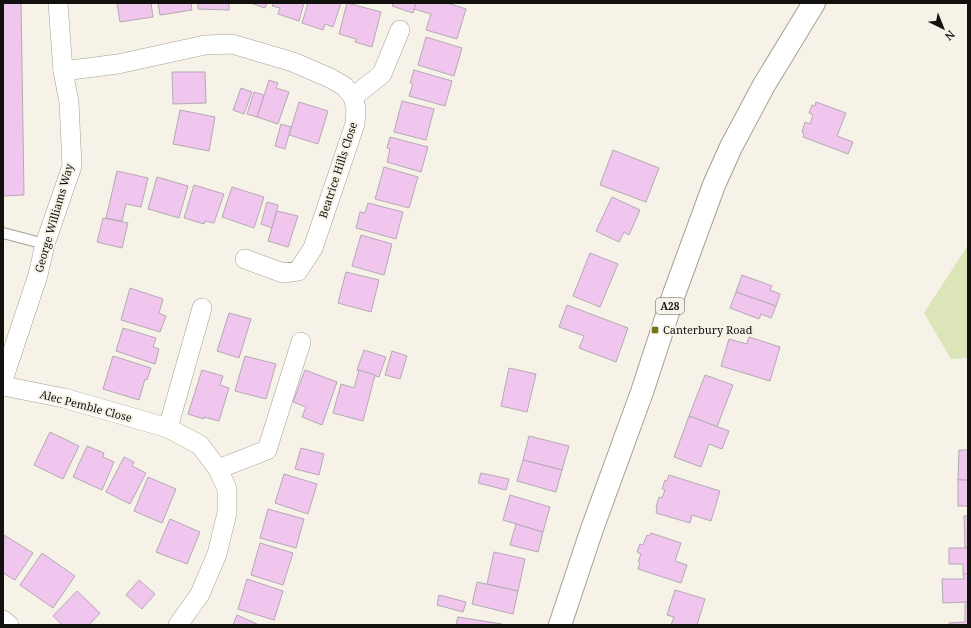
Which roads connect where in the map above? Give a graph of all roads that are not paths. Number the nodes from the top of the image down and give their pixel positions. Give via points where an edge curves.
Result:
1 (58, 3) edge
2 (814, 3) edge
3 (400, 30) dead end
4 (63, 71) junction
5 (353, 96) junction
6 (3, 233) edge
7 (45, 244) junction
8 (244, 259) dead end
9 (202, 308) dead end
10 (301, 342) dead end
11 (3, 380) edge
12 (3, 386) edge
13 (168, 428) junction
14 (218, 469) junction
15 (3, 620) edge
16 (9, 625) edge
17 (178, 625) edge
18 (560, 625) edge

1 - 4 street, George Williams Way
2 - 18 highway, A28 via 764,85 714,185
3 - 5 street via 382,74
4 - 5 street via 118,64 205,45 232,44 293,62 330,78 344,86
4 - 7 street, George Williams Way via 69,102 72,166
5 - 8 street, Beatrice Hills Close via 356,109 355,124 313,248 298,271 283,273
6 - 7 lane
7 - 11 street, George Williams Way via 38,275
9 - 13 street
10 - 14 street via 267,450
12 - 13 street, Alec Pemble Close via 64,398
13 - 14 street, Alec Pemble Close via 200,445
14 - 17 street, Alec Pemble Close via 227,489 227,513 217,554 200,594
15 - 16 street

